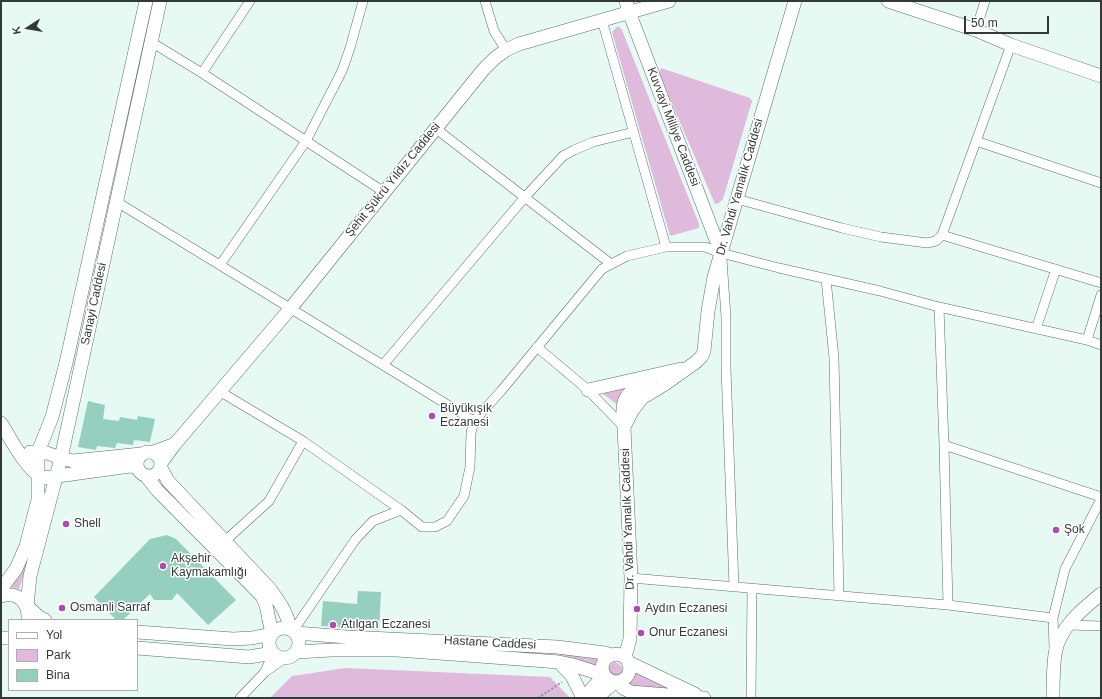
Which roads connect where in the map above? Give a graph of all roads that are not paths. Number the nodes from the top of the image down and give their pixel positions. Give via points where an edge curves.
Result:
1 (146, 1) edge
2 (160, 1) edge
3 (250, 1) edge
4 (363, 1) edge
5 (485, 1) edge
6 (669, 1) edge
7 (795, 1) edge
8 (888, 1) edge
9 (984, 1) edge
10 (627, 7) edge
11 (602, 20) junction
12 (976, 30) junction
13 (151, 42) junction
14 (1011, 45) junction
15 (506, 50) junction
16 (202, 73) junction
17 (1101, 76) edge
18 (435, 128) junction
19 (634, 132) junction
20 (976, 140) junction
21 (306, 141) junction
22 (1101, 183) edge
23 (384, 192) junction
24 (525, 197) junction
25 (737, 199) junction
26 (117, 202) junction
27 (942, 235) junction
28 (666, 247) junction
29 (721, 253) junction
30 (611, 264) junction
31 (220, 265) junction
32 (1056, 269) junction
33 (826, 279) junction
34 (1101, 283) edge
35 (1101, 295) edge
36 (939, 307) junction
37 (290, 309) junction
38 (1036, 329) junction
39 (1087, 340) junction
40 (1101, 345) edge
41 (537, 347) junction
42 (383, 365) junction
43 (687, 368) junction
44 (653, 376) junction
45 (588, 390) junction
46 (219, 391) junction
47 (474, 421) junction
48 (1, 423) edge
49 (624, 427) junction
50 (302, 441) junction
51 (944, 445) junction
52 (18, 452) junction
53 (38, 452) junction
54 (60, 458) junction
55 (150, 461) junction
56 (38, 476) junction
57 (56, 477) junction
58 (1101, 498) edge
59 (401, 510) junction
60 (225, 541) junction
61 (631, 578) junction
62 (734, 588) junction
63 (752, 589) junction
64 (1, 590) edge
65 (1101, 594) edge
66 (1, 596) edge
67 (839, 596) junction
68 (948, 605) junction
69 (27, 606) junction
70 (1053, 618) junction
71 (28, 619) edge
72 (43, 619) edge
73 (1068, 625) junction
74 (1101, 626) edge
75 (293, 631) junction
76 (138, 632) edge
77 (272, 634) junction
78 (138, 648) edge
79 (1055, 653) junction
80 (285, 654) junction
81 (611, 655) junction
82 (626, 660) junction
83 (559, 662) junction
84 (266, 672) junction
85 (604, 675) junction
86 (617, 682) junction
87 (631, 695) edge
88 (240, 698) edge
89 (583, 698) edge
90 (596, 698) edge
91 (703, 698) edge
92 (751, 698) edge
93 (1053, 698) edge

1 - 53 street, Sanayi Caddesi via 66,364 52,417
2 - 13 street, Sanayi Caddesi
3 - 16 street
4 - 21 street via 342,71
5 - 15 street via 494,31
6 - 10 street, Şehit Şükrü Yıldız Caddesi
7 - 25 street, Dr. Vahdi Yamalık Caddesi
8 - 12 street
9 - 12 street
10 - 11 street, Şehit Şükrü Yıldız Caddesi
10 - 29 street, Kuvvayi Milliye Caddesi
11 - 15 street, Şehit Şükrü Yıldız Caddesi via 534,39
11 - 19 street
12 - 14 street
13 - 16 street
13 - 26 street, Sanayi Caddesi
14 - 17 street
14 - 20 street
15 - 18 street, Şehit Şükrü Yıldız Caddesi via 483,70
16 - 21 street
18 - 23 street, Şehit Şükrü Yıldız Caddesi
18 - 24 street
19 - 24 street via 593,142 563,156
19 - 28 street
20 - 22 street
20 - 27 street
21 - 23 street
21 - 31 street
23 - 37 street, Şehit Şükrü Yıldız Caddesi
24 - 30 street
24 - 42 street
25 - 27 street via 889,238 927,243 936,241
25 - 29 street, Dr. Vahdi Yamalık Caddesi
26 - 31 street
26 - 54 street, Sanayi Caddesi
27 - 32 street
28 - 29 street via 705,247
28 - 30 street via 627,256
29 - 33 street
29 - 43 street, Dr. Vahdi Yamalık Caddesi via 708,311 704,351 702,356
29 - 62 street via 726,317
30 - 41 street via 602,269
31 - 37 street
32 - 34 street
32 - 38 street
33 - 36 street
33 - 67 street via 834,358
35 - 39 street
36 - 38 street
36 - 51 street
37 - 42 street
37 - 46 street, Şehit Şükrü Yıldız Caddesi
38 - 39 street
39 - 40 street
41 - 45 street
41 - 47 street
42 - 47 street
43 - 44 street, Dr. Vahdi Yamalık Caddesi
43 - 49 street, Dr. Vahdi Yamalık Caddesi via 642,398 632,410
44 - 45 street, Dr. Vahdi Yamalık Caddesi
44 - 49 street, Dr. Vahdi Yamalık Caddesi via 626,396 622,408
45 - 49 street
46 - 50 street
46 - 55 street, Şehit Şükrü Yıldız Caddesi via 175,444
47 - 59 street via 470,467 464,496 447,521 435,527 422,528
48 - 52 street
49 - 61 street, Dr. Vahdi Yamalık Caddesi
50 - 59 street
50 - 60 street via 269,501
51 - 58 street
51 - 68 street
52 - 53 street
52 - 56 street
53 - 54 street
53 - 56 street, Sanayi Caddesi
54 - 55 street via 73,461
54 - 57 street, Sanayi Caddesi
55 - 57 street
55 - 60 street
55 - 77 street via 138,471 146,476 262,596
56 - 57 street
56 - 64 street, Sanayi Caddesi via 38,500 26,546 16,569
57 - 69 street, Sanayi Caddesi via 30,576
58 - 70 street via 1065,569
59 - 75 street via 373,521 354,540
60 - 75 street via 270,589 284,609
61 - 62 street
61 - 82 street, Dr. Vahdi Yamalık Caddesi via 630,639
62 - 63 street
63 - 67 street
63 - 92 street
65 - 73 street
66 - 69 street via 15,596
67 - 68 street
68 - 70 street
69 - 71 street, Sanayi Caddesi
69 - 72 street
70 - 79 street
73 - 74 street
73 - 79 street via 1058,641
75 - 77 street via 280,628
75 - 80 street via 300,642
75 - 81 street, Hastane Caddesi via 347,637 557,647 605,652
76 - 77 street via 233,639
77 - 80 street via 269,644
78 - 80 street, Hastane Caddesi via 249,657
79 - 93 street
80 - 83 street, Hastane Caddesi via 331,650 397,650
80 - 84 street
80 - 84 street
81 - 82 street, Hastane Caddesi via 620,655
81 - 85 street via 603,663
82 - 86 street via 630,667 628,676
82 - 91 street, Hastane Caddesi
83 - 85 street, Hastane Caddesi
83 - 89 street via 572,676
84 - 88 street
85 - 86 street, Hastane Caddesi via 607,679
85 - 89 street
86 - 87 street, Hastane Caddesi
86 - 90 street
87 - 91 street, Hastane Caddesi

